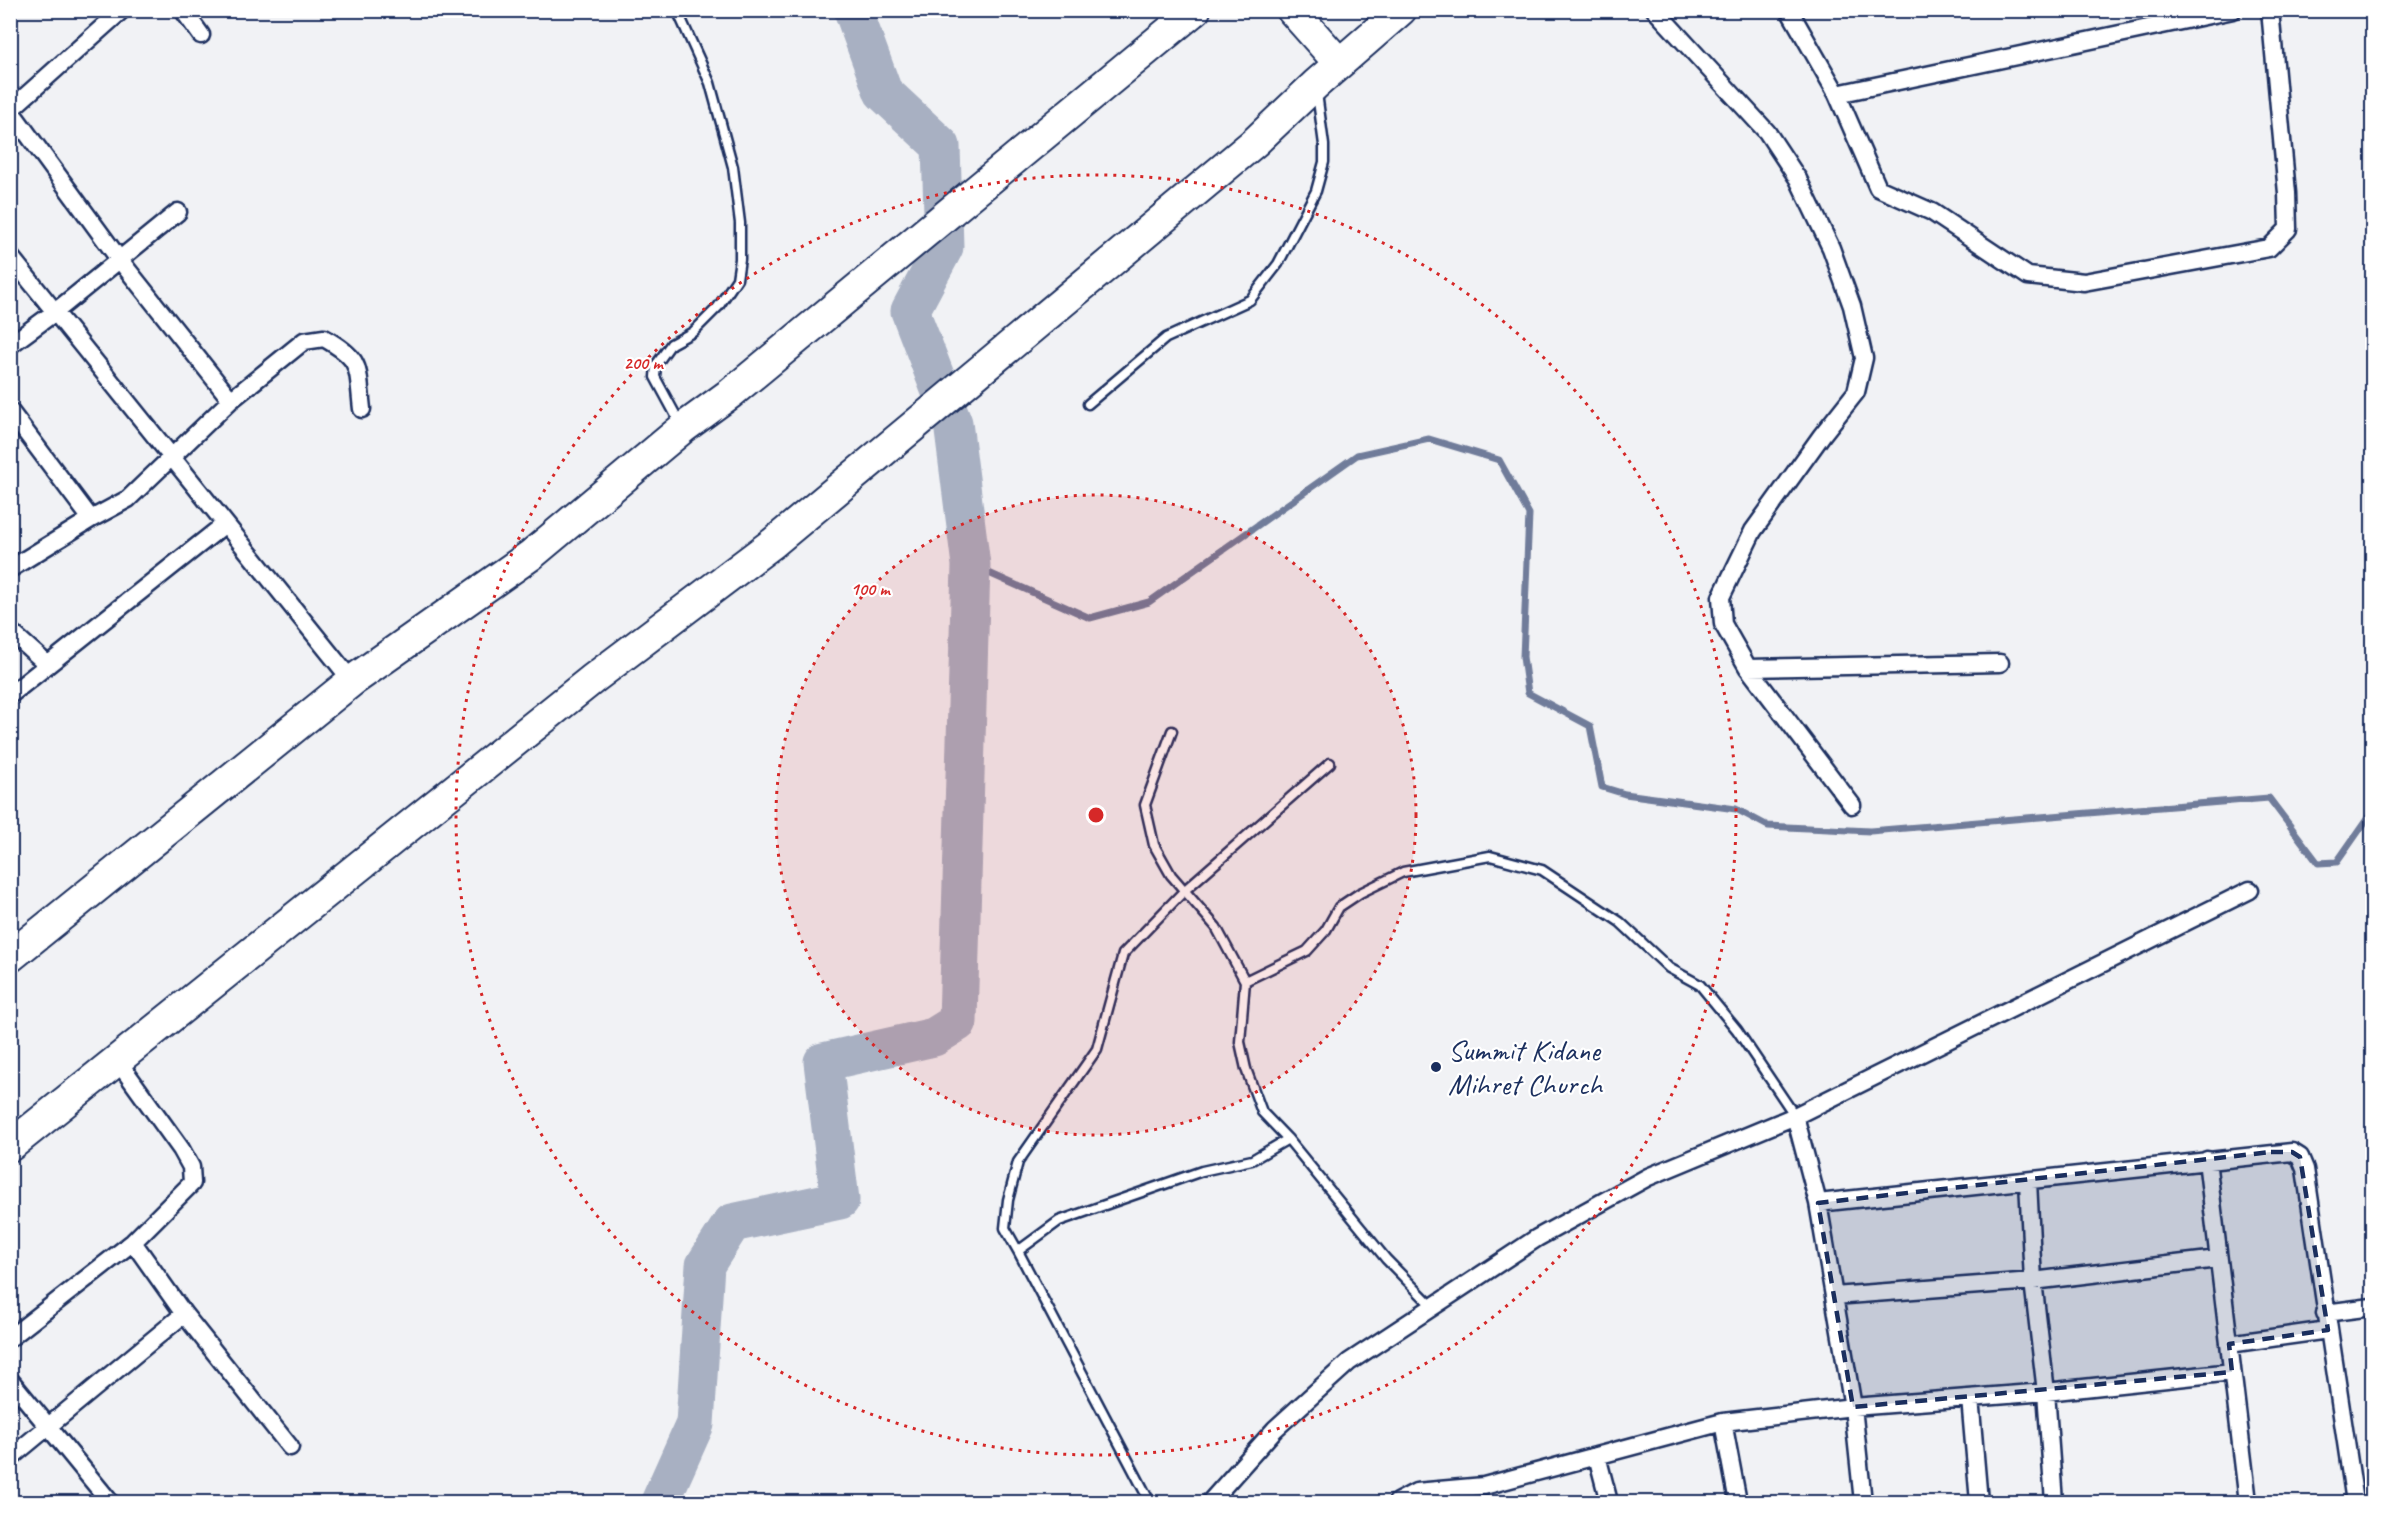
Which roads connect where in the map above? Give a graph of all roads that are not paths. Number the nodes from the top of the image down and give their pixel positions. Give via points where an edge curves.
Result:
1 (122, 10) edge
2 (183, 10) edge
3 (677, 10) edge
4 (1195, 10) edge
5 (1292, 10) edge
6 (1401, 10) edge
7 (1655, 10) edge
8 (1789, 10) edge
9 (2233, 10) edge
10 (2270, 10) edge
11 (201, 35) dead end
12 (1339, 63) junction
13 (1316, 84) junction
14 (1837, 94) junction
15 (10, 110) edge
16 (178, 212) dead end
17 (10, 256) edge
18 (119, 258) junction
19 (55, 312) junction
20 (10, 345) edge
21 (231, 400) junction
22 (1088, 404) dead end
23 (362, 409) dead end
24 (10, 411) edge
25 (683, 428) junction
26 (172, 455) junction
27 (92, 519) junction
28 (225, 524) junction
29 (10, 569) edge
30 (10, 631) edge
31 (2000, 663) dead end
32 (46, 664) junction
33 (1748, 668) junction
34 (352, 681) junction
35 (10, 694) edge
36 (1172, 731) dead end
37 (1330, 763) dead end
38 (1852, 805) dead end
39 (1185, 890) junction
40 (2250, 890) dead end
41 (10, 957) edge
42 (1245, 981) junction
43 (117, 1060) junction
44 (1795, 1116) junction
45 (1288, 1139) junction
46 (10, 1146) edge
47 (2206, 1160) junction
48 (2028, 1181) junction
49 (1818, 1203) junction
50 (133, 1242) junction
51 (1018, 1251) junction
52 (2218, 1259) junction
53 (2033, 1281) junction
54 (1834, 1296) junction
55 (2373, 1307) edge
56 (1434, 1308) junction
57 (2325, 1313) junction
58 (184, 1314) junction
59 (2328, 1330) junction
60 (10, 1338) edge
61 (2229, 1344) junction
62 (2232, 1372) junction
63 (10, 1380) edge
64 (2046, 1392) junction
65 (1970, 1398) junction
66 (1853, 1407) junction
67 (1723, 1422) junction
68 (48, 1425) junction
69 (290, 1447) dead end
70 (1597, 1456) junction
71 (10, 1458) edge
72 (1486, 1494) edge
73 (110, 1502) edge
74 (1150, 1503) edge
75 (1209, 1503) edge
76 (1397, 1503) edge
77 (1609, 1503) edge
78 (1738, 1503) edge
79 (1863, 1503) edge
80 (1979, 1503) edge
81 (2054, 1503) edge
82 (2248, 1503) edge
83 (2355, 1503) edge

1 - 15 street
2 - 11 street
3 - 25 lane via 710,83 733,166 740,241 737,279 718,308 693,332 671,344 656,365 656,377
4 - 25 highway via 731,393
5 - 12 highway
6 - 12 highway
7 - 33 street via 1767,132 1798,179 1831,248 1852,306 1864,358 1856,392 1753,531 1721,597 1723,624
8 - 14 street
9 - 14 street
10 - 14 street via 2288,229 2268,248 2084,282 2028,276 1932,212 1878,188
12 - 13 highway
13 - 22 lane via 1324,162 1316,191 1278,264 1250,300 1166,338
13 - 43 highway via 1255,142 773,543 594,678
15 - 18 street
16 - 18 street
17 - 19 street
18 - 19 street
18 - 21 street
19 - 20 street
19 - 26 street
21 - 23 street via 304,341 324,338 344,349 356,363
21 - 26 street
24 - 27 street
25 - 34 highway via 531,555
26 - 27 street via 128,499
26 - 28 street
27 - 29 street
28 - 32 street
28 - 34 street
30 - 32 street
31 - 33 street
32 - 35 street
33 - 38 street
34 - 41 highway
36 - 39 lane via 1145,805 1154,845 1171,875
37 - 39 lane
39 - 42 lane via 1216,927
39 - 51 lane via 1123,954 1097,1049 1018,1162 1005,1228
40 - 44 street
42 - 44 lane via 1307,951 1326,930 1339,906 1403,872 1490,856 1542,870 1620,922 1669,968 1700,985 1737,1030
42 - 45 lane via 1240,1042 1246,1069 1262,1112
43 - 46 highway
43 - 50 street via 191,1167 192,1183
44 - 49 street
44 - 56 street via 1692,1157 1602,1201 1519,1249
45 - 51 lane via 1252,1160 1202,1171 1059,1221
45 - 56 lane via 1386,1259
47 - 48 street
47 - 52 street
47 - 57 street via 2292,1152 2300,1157 2305,1169
48 - 49 street
48 - 53 street
49 - 54 street
50 - 58 street
50 - 60 street
51 - 74 lane
52 - 53 street
52 - 61 street
53 - 54 street
53 - 64 street
54 - 66 street
55 - 57 street
56 - 75 street via 1349,1362 1275,1429
57 - 59 street
58 - 68 street
58 - 69 street
59 - 61 street
59 - 83 street
61 - 62 street
62 - 64 street
62 - 82 street
63 - 68 street
64 - 65 street
64 - 81 street
65 - 66 street
65 - 80 street
66 - 67 street
66 - 79 street
67 - 70 street
67 - 78 street
68 - 71 street
68 - 73 street
70 - 72 street
70 - 77 street
72 - 76 street via 1416,1492

